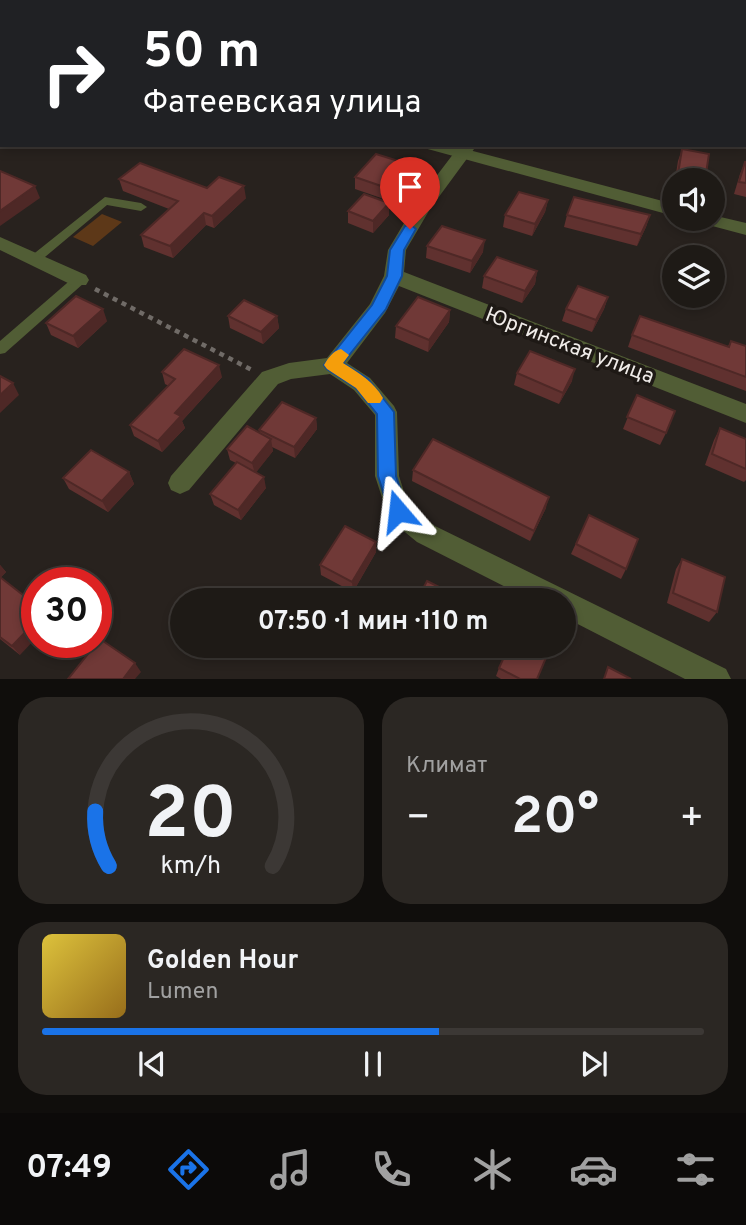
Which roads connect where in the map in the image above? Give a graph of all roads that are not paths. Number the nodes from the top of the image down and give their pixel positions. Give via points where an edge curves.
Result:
1 (444, 147) edge
2 (465, 150) edge
3 (662, 207) edge
4 (141, 208) dead end
5 (725, 224) edge
6 (746, 229) edge
7 (0, 243) edge
8 (35, 259) junction
9 (394, 276) junction
10 (79, 280) joint
11 (0, 349) edge
12 (333, 365) junction
13 (746, 414) edge
14 (180, 483) dead end
15 (534, 588) edge
16 (576, 609) edge
17 (716, 679) edge

1 - 2 street
2 - 3 street
2 - 9 street via 422,207 397,250
4 - 8 lane via 105,201
5 - 6 street
7 - 8 street
8 - 10 street
9 - 12 street via 378,309
9 - 13 street, Юргинская улица
10 - 11 lane
12 - 14 street via 289,371 271,379
12 - 15 street via 362,384 386,412 387,476 398,511 426,534
16 - 17 street

